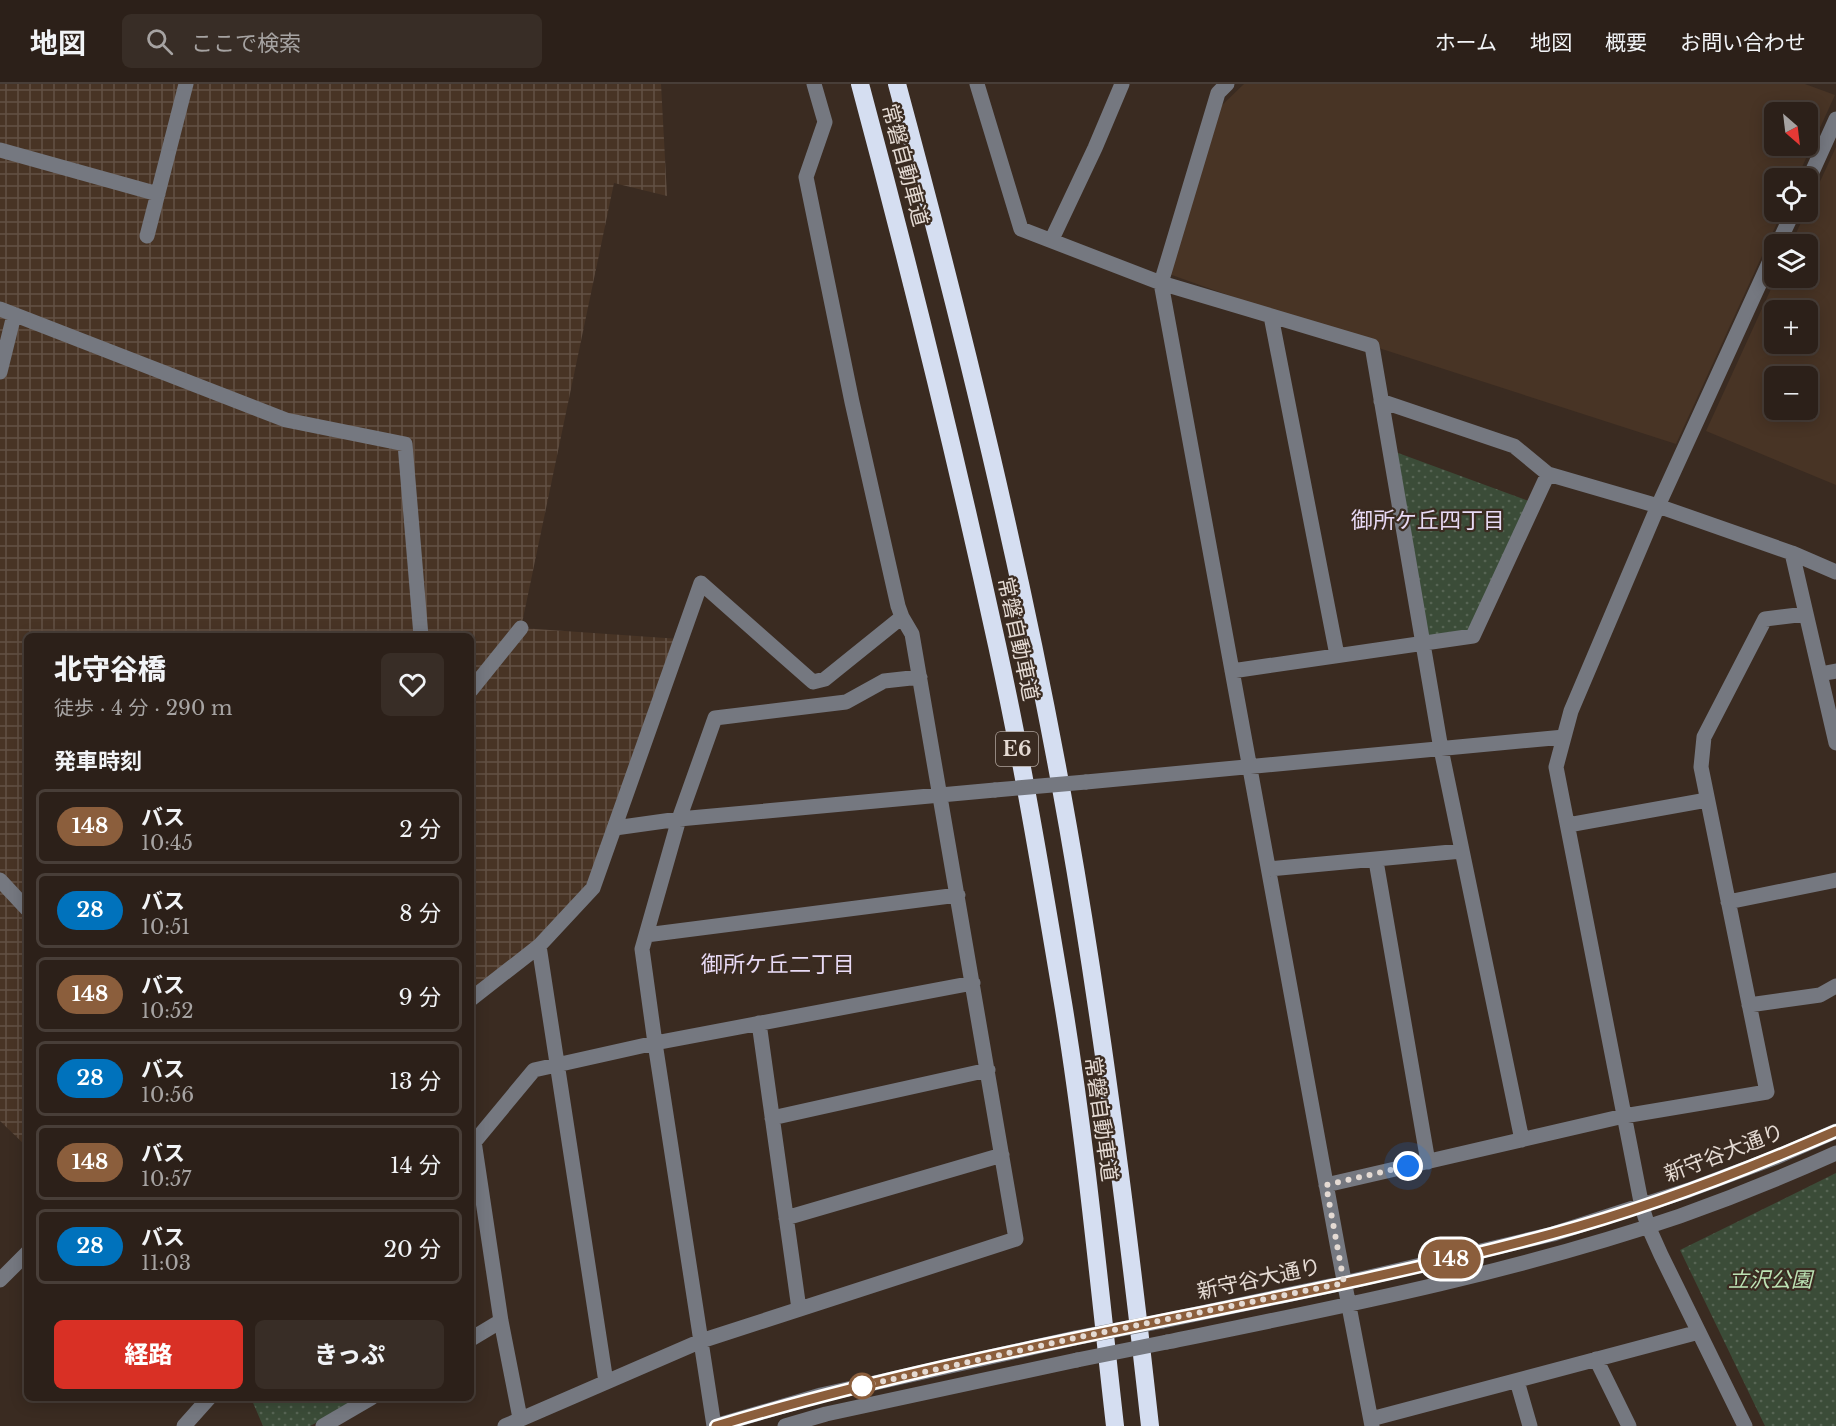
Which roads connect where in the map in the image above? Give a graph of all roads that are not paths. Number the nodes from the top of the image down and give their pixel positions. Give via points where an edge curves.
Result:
1 (186, 84) edge
2 (814, 84) edge
3 (860, 84) edge
4 (897, 84) edge
5 (977, 84) edge
6 (1122, 84) edge
7 (1227, 84) edge
8 (1836, 119) edge
9 (0, 150) edge
10 (1814, 168) edge
11 (158, 194) junction
12 (147, 236) dead end
13 (1052, 239) junction
14 (1764, 274) edge
15 (1161, 283) junction
16 (7, 312) edge
17 (1271, 316) junction
18 (0, 372) edge
19 (1381, 401) junction
20 (1548, 474) junction
21 (1658, 506) junction
22 (1792, 553) junction
23 (1836, 572) edge
24 (1806, 614) junction
25 (902, 617) junction
26 (521, 628) dead end
27 (421, 633) edge
28 (1423, 643) junction
29 (1337, 655) junction
30 (1232, 671) junction
31 (1836, 671) edge
32 (1820, 674) junction
33 (920, 676) junction
34 (474, 686) edge
35 (1564, 737) junction
36 (1836, 743) edge
37 (1441, 749) junction
38 (1251, 767) junction
39 (939, 796) junction
40 (1707, 800) junction
41 (679, 819) junction
42 (1568, 825) junction
43 (615, 828) junction
44 (1462, 851) junction
45 (1376, 861) junction
46 (1269, 869) junction
47 (0, 880) edge
48 (1836, 880) edge
49 (957, 895) junction
50 (1728, 902) junction
51 (24, 906) edge
52 (646, 935) junction
53 (539, 946) junction
54 (973, 983) junction
55 (1836, 986) edge
56 (474, 997) edge
57 (1749, 1005) junction
58 (759, 1023) junction
59 (655, 1043) junction
60 (559, 1064) junction
61 (988, 1070) junction
62 (1624, 1116) junction
63 (772, 1118) junction
64 (1836, 1131) edge
65 (1522, 1140) junction
66 (474, 1142) edge
67 (1836, 1154) edge
68 (1002, 1155) junction
69 (474, 1156) edge
70 (1428, 1162) junction
71 (1326, 1185) junction
72 (1642, 1207) junction
73 (786, 1218) junction
74 (1648, 1226) junction
75 (24, 1257) edge
76 (0, 1280) edge
77 (1344, 1283) junction
78 (1349, 1305) junction
79 (799, 1310) junction
80 (501, 1321) junction
81 (1699, 1332) junction
82 (474, 1337) edge
83 (701, 1341) junction
84 (1596, 1359) junction
85 (1517, 1381) junction
86 (606, 1382) junction
87 (206, 1401) edge
88 (366, 1401) edge
89 (520, 1418) junction
90 (1372, 1423) edge
91 (184, 1426) edge
92 (323, 1426) edge
93 (505, 1426) edge
94 (715, 1426) edge
95 (785, 1426) edge
96 (1115, 1426) edge
97 (1150, 1426) edge
98 (1530, 1426) edge
99 (1629, 1426) edge
100 (1745, 1426) edge

1 - 11 street
2 - 25 street via 825,122 806,177 852,402
3 - 96 highway, 常磐自動車道 / E6 via 954,454 1000,660 1063,1006
4 - 97 highway, 常磐自動車道 / E6 via 987,439 1068,826 1128,1222
5 - 13 street via 1021,229
6 - 13 street
7 - 15 street via 1218,93
8 - 10 street
9 - 11 street
11 - 12 street
13 - 15 street
14 - 21 street
15 - 17 street
15 - 30 street
16 - 18 street
16 - 27 street via 286,420 405,444
17 - 19 street via 1372,346
17 - 29 street
19 - 20 street via 1514,446
19 - 28 street
20 - 21 street
20 - 28 street via 1473,636
21 - 22 street
21 - 35 street via 1571,711
22 - 23 street
22 - 24 street
24 - 32 street
24 - 40 street via 1765,619 1704,737 1701,767
25 - 33 street via 912,634
25 - 43 street via 825,680 813,682 701,583
26 - 34 street
28 - 29 street
28 - 37 street
29 - 30 street
30 - 38 street
31 - 32 street
32 - 36 street
33 - 39 street
33 - 41 street via 884,681 846,702 715,718
35 - 37 street
35 - 42 street via 1556,767
37 - 38 street
37 - 44 street
38 - 39 street, bridge
38 - 46 street
39 - 41 street
39 - 49 street
40 - 42 street
40 - 50 street
41 - 43 street
41 - 52 street
42 - 62 street
43 - 53 street via 594,888
44 - 45 street
44 - 65 street
45 - 46 street
45 - 70 street
46 - 71 street
47 - 51 street
48 - 50 street
49 - 52 street
49 - 54 street
50 - 57 street
52 - 59 street via 642,949
53 - 56 street
53 - 60 street
54 - 58 street
54 - 61 street
55 - 57 street via 1820,995
57 - 62 street via 1767,1092
58 - 59 street
58 - 63 street
59 - 60 street
59 - 83 street
60 - 66 street via 534,1070
60 - 86 street
61 - 63 street
61 - 68 street
62 - 65 street
62 - 72 street
63 - 73 street
64 - 72 street, 新守谷大通り
65 - 70 street
67 - 74 street, 新守谷大通り
68 - 73 street
68 - 79 street via 1016,1239
69 - 80 street
70 - 71 street
71 - 77 street
72 - 74 street
72 - 77 street, 新守谷大通り via 1553,1234
73 - 79 street
74 - 78 street, 新守谷大通り
74 - 81 street
75 - 76 street
77 - 78 street
77 - 94 street, 新守谷大通り, bridge via 821,1395
78 - 90 street
78 - 95 street, 新守谷大通り, bridge via 1077,1360
79 - 83 street
80 - 82 street
80 - 89 street
81 - 84 street
81 - 100 street
83 - 86 street
83 - 94 street
84 - 85 street
84 - 99 street
85 - 90 street
85 - 98 street
86 - 89 street
87 - 91 street
88 - 92 street
89 - 93 street

